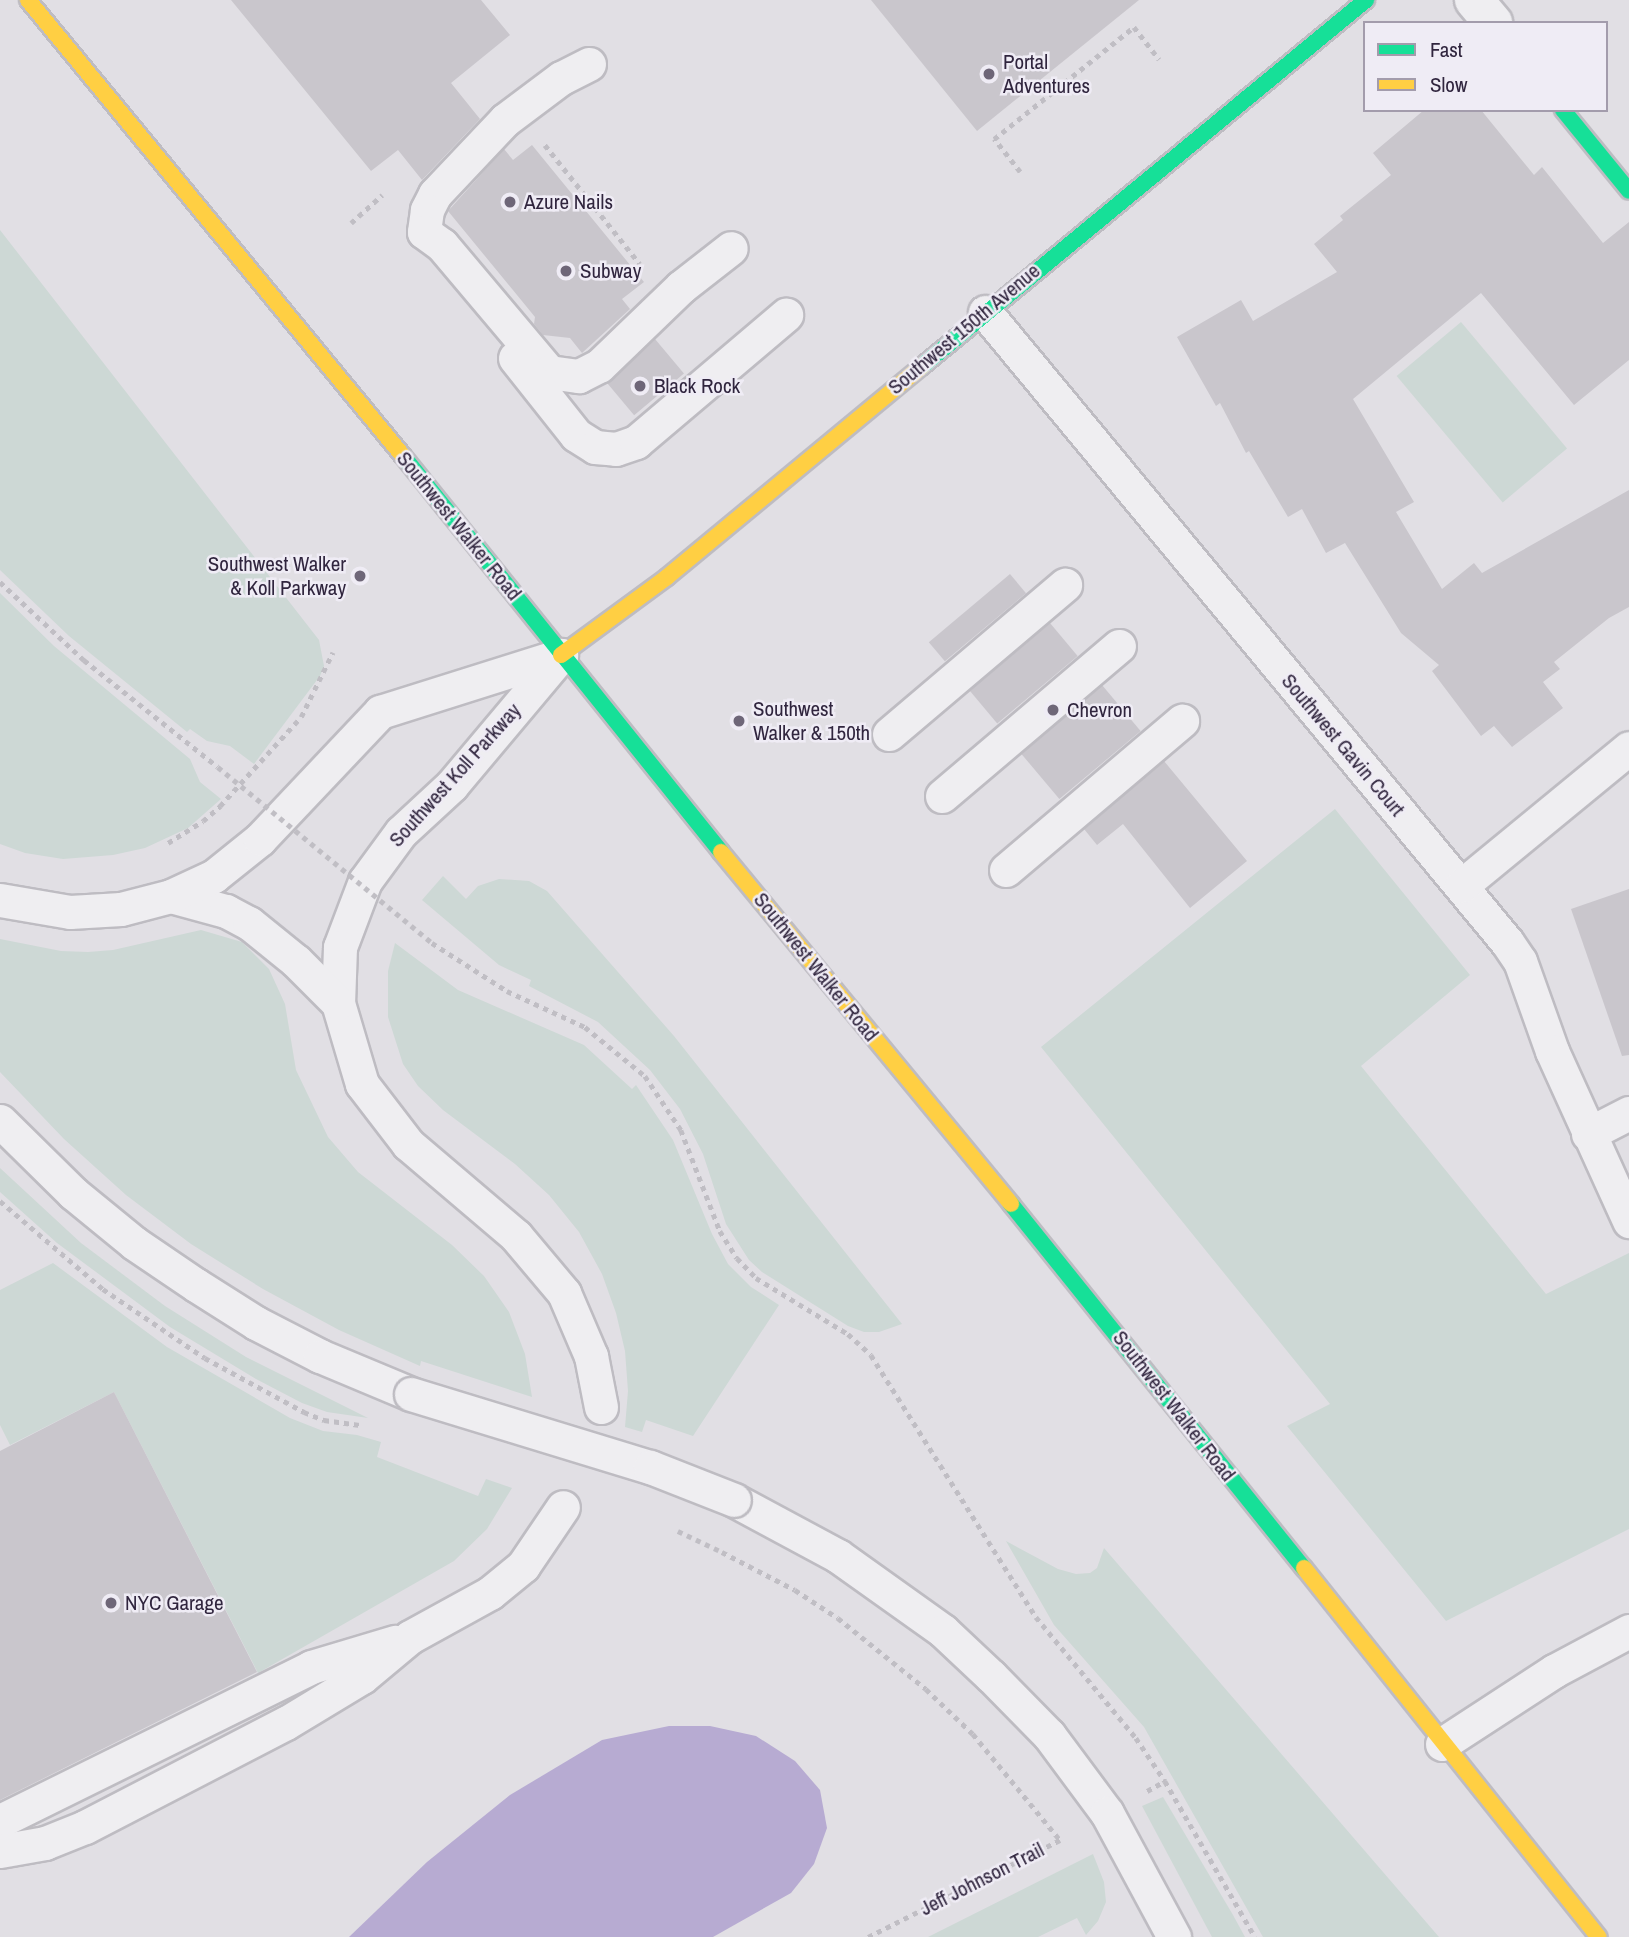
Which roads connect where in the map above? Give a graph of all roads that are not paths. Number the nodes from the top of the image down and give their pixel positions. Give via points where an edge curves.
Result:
1 (28, 0) edge
2 (1366, 0) edge
3 (1474, 0) edge
4 (1491, 21) edge
5 (589, 64) dead end
6 (1565, 112) edge
7 (1629, 191) edge
8 (424, 232) junction
9 (731, 248) dead end
10 (985, 312) junction
11 (786, 315) dead end
12 (1065, 585) dead end
13 (1119, 646) dead end
14 (561, 655) junction
15 (1182, 721) dead end
16 (889, 734) dead end
17 (1629, 748) edge
18 (942, 796) dead end
19 (1006, 870) dead end
20 (1461, 886) junction
21 (170, 896) junction
22 (0, 900) edge
23 (338, 1003) junction
24 (1629, 1113) edge
25 (0, 1121) edge
26 (1588, 1134) junction
27 (1629, 1222) edge
28 (601, 1407) dead end
29 (563, 1507) dead end
30 (1629, 1631) edge
31 (410, 1637) junction
32 (1442, 1744) junction
33 (0, 1821) edge
34 (0, 1851) edge
35 (1174, 1937) edge
36 (1599, 1937) edge

1 - 14 main road, Southwest Walker Road
2 - 10 main road, Southwest 150th Avenue
3 - 4 street
5 - 8 lane via 561,78 505,120 435,194
6 - 7 main road
8 - 9 lane via 442,245 549,372 579,376 599,366
8 - 11 lane via 433,255 576,435 595,447 616,449 636,442
10 - 14 main road, Southwest 150th Avenue via 667,577
10 - 20 lane, Southwest Gavin Court
12 - 16 lane
13 - 18 lane
14 - 21 lane, Southwest Koll Parkway via 380,712 260,839 214,876
14 - 23 lane, Southwest Koll Parkway via 452,785 401,832 365,881 340,947
14 - 32 main road, Southwest Walker Road via 1112,1327
15 - 19 lane
17 - 20 lane
20 - 26 lane, Southwest Gavin Court via 1520,961
21 - 22 lane, Southwest Koll Parkway via 121,909 70,912
21 - 23 lane via 226,911 249,923
23 - 28 lane, Southwest Koll Parkway via 362,1084 408,1144 516,1236 564,1293 591,1356
24 - 26 lane
25 - 35 lane, bridge via 73,1193 134,1243 256,1323 411,1394 650,1467 734,1500 838,1556 943,1632 1049,1735 1107,1813
26 - 27 lane, Southwest Gavin Court
29 - 31 lane via 523,1566 490,1593
30 - 32 lane via 1554,1671
31 - 33 lane via 311,1667 222,1702 152,1745
31 - 34 lane via 362,1677 286,1723 97,1822 45,1843
32 - 36 main road, Southwest Walker Road

